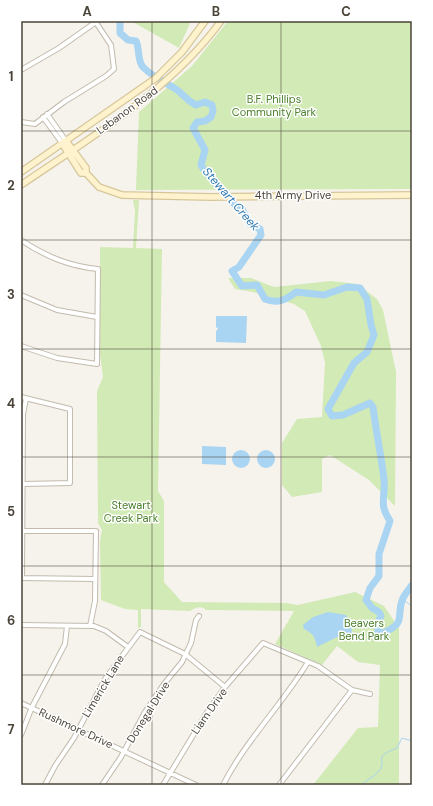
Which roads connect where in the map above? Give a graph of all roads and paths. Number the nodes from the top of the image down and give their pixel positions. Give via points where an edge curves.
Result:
1 (96, 21) edge
2 (205, 21) edge
3 (221, 21) edge
4 (22, 70) edge
5 (47, 114) junction
6 (43, 117) junction
7 (21, 122) edge
8 (64, 142) junction
9 (71, 151) junction
10 (21, 172) edge
11 (21, 185) edge
12 (412, 195) edge
13 (21, 240) edge
14 (21, 295) edge
15 (97, 317) junction
16 (21, 346) edge
17 (21, 397) edge
18 (26, 399) junction
19 (23, 484) junction
20 (23, 530) junction
21 (22, 578) edge
22 (95, 579) junction
23 (199, 616) dead end
24 (21, 625) edge
25 (67, 626) junction
26 (90, 626) junction
27 (128, 647) junction
28 (185, 654) junction
29 (308, 662) junction
30 (225, 687) junction
31 (352, 690) junction
32 (370, 694) dead end
33 (21, 703) edge
34 (32, 707) junction
35 (77, 729) junction
36 (21, 735) edge
37 (124, 750) junction
38 (171, 772) junction
39 (45, 785) edge
40 (102, 785) edge
41 (163, 785) edge
42 (196, 785) edge
43 (223, 785) edge
44 (278, 785) edge

1 - 4 street via 59,48
1 - 5 street via 112,45 114,69
2 - 8 main road, Lebanon Road via 182,52 156,78
3 - 9 main road, Lebanon Road via 190,59 172,76
5 - 6 street
5 - 8 street, 4th Army Drive
6 - 7 street via 35,124
6 - 8 street, 4th Army Drive
8 - 9 main road, 4th Army Drive
8 - 10 main road, Lebanon Road
9 - 11 main road, Lebanon Road
9 - 12 main road, 4th Army Drive via 81,173 86,173 99,187 116,194 186,197
13 - 15 street via 58,260 98,269
14 - 15 street via 57,310
15 - 16 street via 97,364 57,358
17 - 18 street
18 - 19 street via 23,414
18 - 19 street via 70,409 70,483
19 - 20 street
20 - 21 street
20 - 22 street via 96,531
21 - 22 street
22 - 26 street via 95,601
23 - 28 street, Donegal Drive
24 - 25 street
25 - 26 street
25 - 34 street via 64,644
26 - 27 street via 106,631
27 - 28 street, Limerick Lane via 140,632
27 - 35 street, Limerick Lane via 99,688
28 - 30 street
28 - 37 street, Donegal Drive
29 - 30 street, Liam Drive via 262,643
29 - 31 street via 327,671
29 - 43 street via 292,689 236,760
30 - 38 street, Liam Drive
31 - 32 street
31 - 44 street
33 - 34 street, Rushmore Drive
34 - 35 street, Rushmore Drive
34 - 36 street
35 - 37 street, Rushmore Drive
35 - 39 street, Limerick Lane
37 - 38 street, Rushmore Drive
37 - 40 street, Donegal Drive
38 - 41 street, Liam Drive
38 - 42 street, Rushmore Drive

